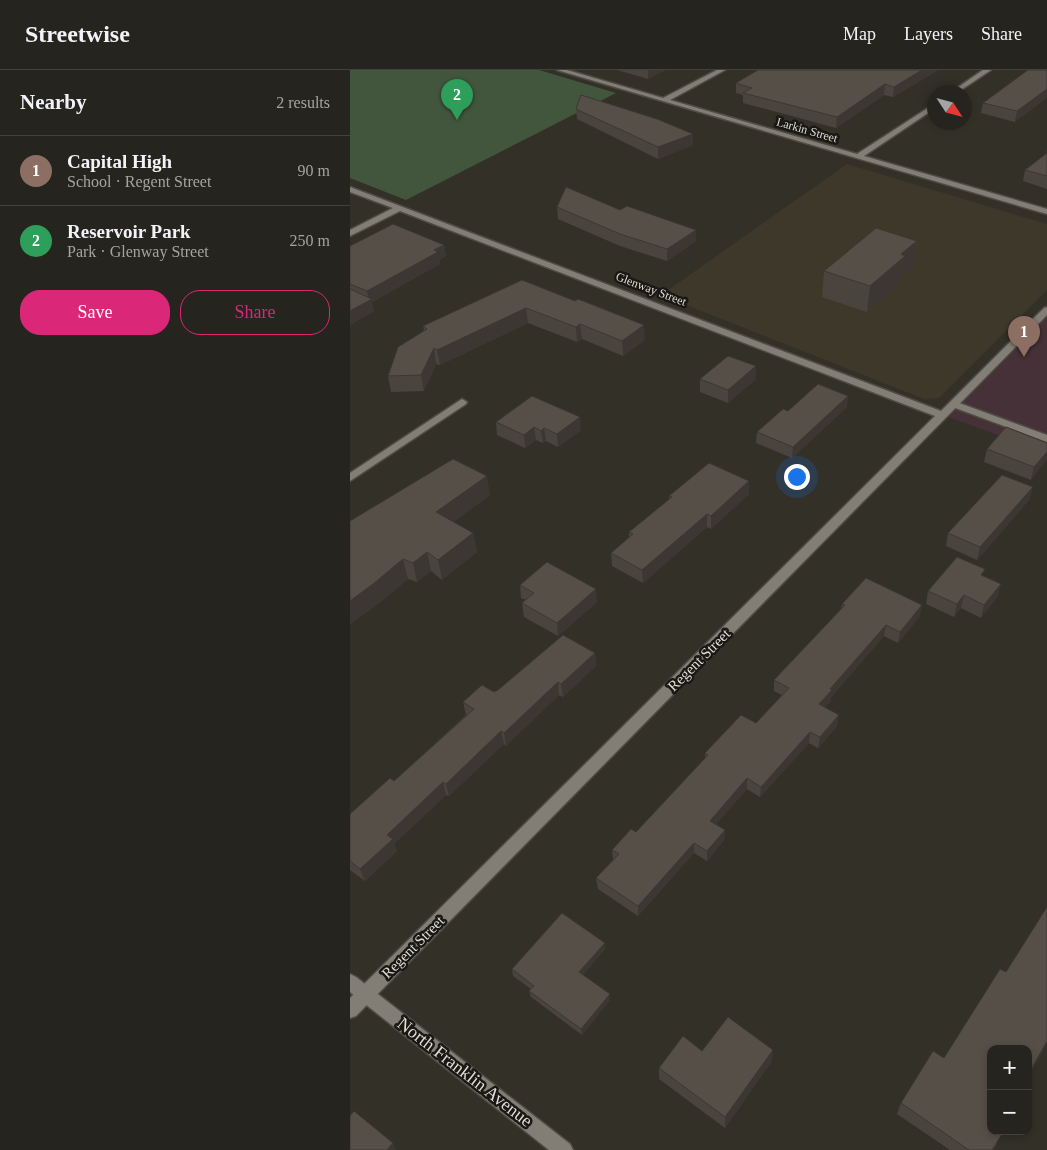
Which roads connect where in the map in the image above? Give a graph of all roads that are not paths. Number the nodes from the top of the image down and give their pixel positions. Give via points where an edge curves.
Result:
1 (560, 70) edge
2 (722, 70) edge
3 (988, 70) edge
4 (965, 85) edge
5 (664, 100) junction
6 (927, 111) edge
7 (858, 157) junction
8 (350, 189) edge
9 (399, 208) junction
10 (1047, 212) edge
11 (350, 233) edge
12 (1047, 310) edge
13 (462, 402) dead end
14 (954, 404) junction
15 (943, 415) junction
16 (1047, 439) edge
17 (350, 478) edge
18 (350, 982) edge
19 (366, 994) junction
20 (350, 1010) edge
21 (564, 1150) edge

1 - 5 street, Larkin Street
2 - 5 street
3 - 4 street
5 - 7 street, Larkin Street
6 - 7 street
7 - 10 street, Larkin Street
8 - 9 street, Glenway Street
9 - 11 street
9 - 15 street, Glenway Street
12 - 14 street, Regent Street
13 - 17 street
14 - 15 street, Regent Street
14 - 16 street
15 - 19 street, Regent Street
18 - 19 street, North Franklin Avenue
19 - 20 street, Regent Street
19 - 21 street, North Franklin Avenue

